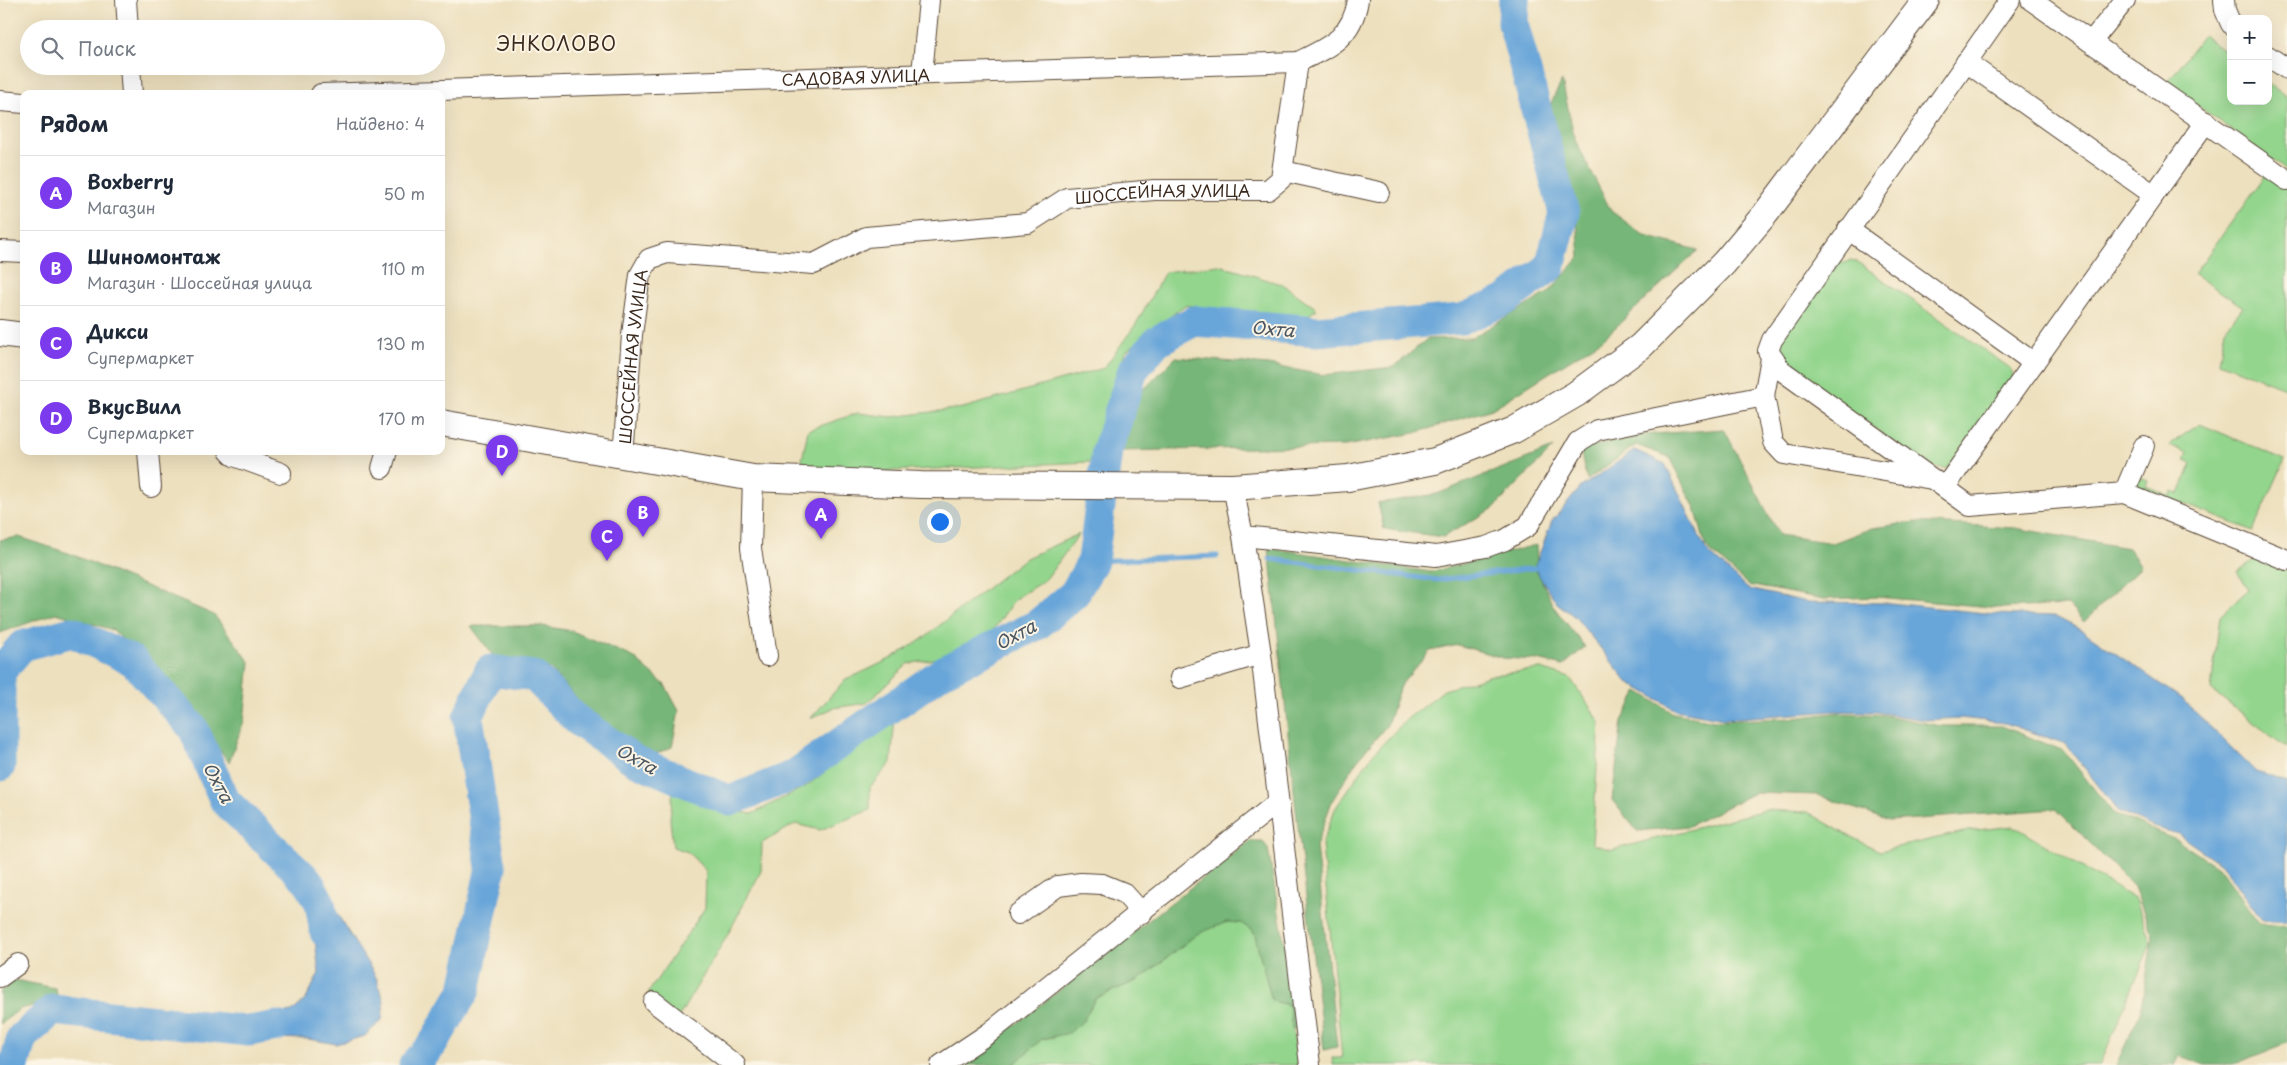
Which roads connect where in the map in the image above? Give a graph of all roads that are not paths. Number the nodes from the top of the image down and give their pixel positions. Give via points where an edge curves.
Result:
1 (126, 0) edge
2 (929, 0) edge
3 (1358, 0) edge
4 (1926, 0) edge
5 (2010, 0) edge
6 (2031, 0) edge
7 (2125, 0) edge
8 (2224, 0) edge
9 (2227, 15) edge
10 (127, 20) edge
11 (2091, 42) junction
12 (2272, 59) edge
13 (1298, 62) junction
14 (1966, 62) junction
15 (2287, 69) edge
16 (922, 74) junction
17 (131, 75) edge
18 (132, 90) edge
19 (441, 90) edge
20 (0, 101) edge
21 (20, 103) edge
22 (2206, 122) junction
23 (1283, 171) junction
24 (2287, 180) edge
25 (1379, 192) dead end
26 (2154, 195) junction
27 (1848, 229) junction
28 (0, 251) edge
29 (20, 252) edge
30 (0, 333) edge
31 (20, 336) edge
32 (1771, 358) junction
33 (2034, 363) junction
34 (1764, 396) junction
35 (445, 424) edge
36 (2144, 446) dead end
37 (148, 455) edge
38 (233, 455) edge
39 (623, 457) junction
40 (281, 473) dead end
41 (753, 478) junction
42 (1939, 483) junction
43 (152, 487) dead end
44 (1233, 487) junction
45 (2124, 493) junction
46 (1243, 536) junction
47 (2287, 560) edge
48 (1261, 654) junction
49 (767, 656) dead end
50 (1180, 678) dead end
51 (1278, 802) junction
52 (1142, 913) junction
53 (1018, 914) dead end
54 (18, 964) dead end
55 (0, 977) edge
56 (654, 1002) dead end
57 (735, 1065) edge
58 (941, 1065) edge
59 (1310, 1065) edge

1 - 10 street
2 - 16 street
3 - 13 street, САДОВАЯ УЛИЦА via 1348,30 1332,45
4 - 44 main road via 1766,214 1724,263 1641,346 1576,394 1514,430 1435,461 1348,478
5 - 14 street
6 - 11 street
7 - 11 street
8 - 9 street
11 - 22 street
12 - 15 street
13 - 16 street, САДОВАЯ УЛИЦА
13 - 23 street
14 - 26 street
14 - 27 street
16 - 19 street, САДОВАЯ УЛИЦА
17 - 18 street
20 - 21 street
22 - 24 street
22 - 26 street
23 - 25 street
23 - 39 street, ШОССЕЙНАЯ УЛИЦА via 1281,179 1268,190 1154,190 1067,198 1028,223 866,237 814,264 667,253 649,259 640,275
26 - 33 street
27 - 32 street via 1772,340 1768,351
27 - 33 street
28 - 29 street
30 - 31 main road
32 - 34 street
32 - 42 street via 1781,370
33 - 42 street
34 - 42 street via 1773,442 1784,454
34 - 46 street via 1597,430 1578,442 1528,526 1505,540 1486,546 1436,556
35 - 39 main road
36 - 45 street
37 - 43 street
38 - 40 street
39 - 41 main road
41 - 44 main road via 922,486
41 - 49 street via 751,548
42 - 45 street via 1970,506
44 - 46 street
45 - 47 street
46 - 48 street
48 - 50 street
48 - 51 street
51 - 52 street
51 - 59 street
52 - 53 street via 1124,893 1102,884 1082,883 1058,886
52 - 58 street via 984,1037
54 - 55 street
56 - 57 street via 716,1039

